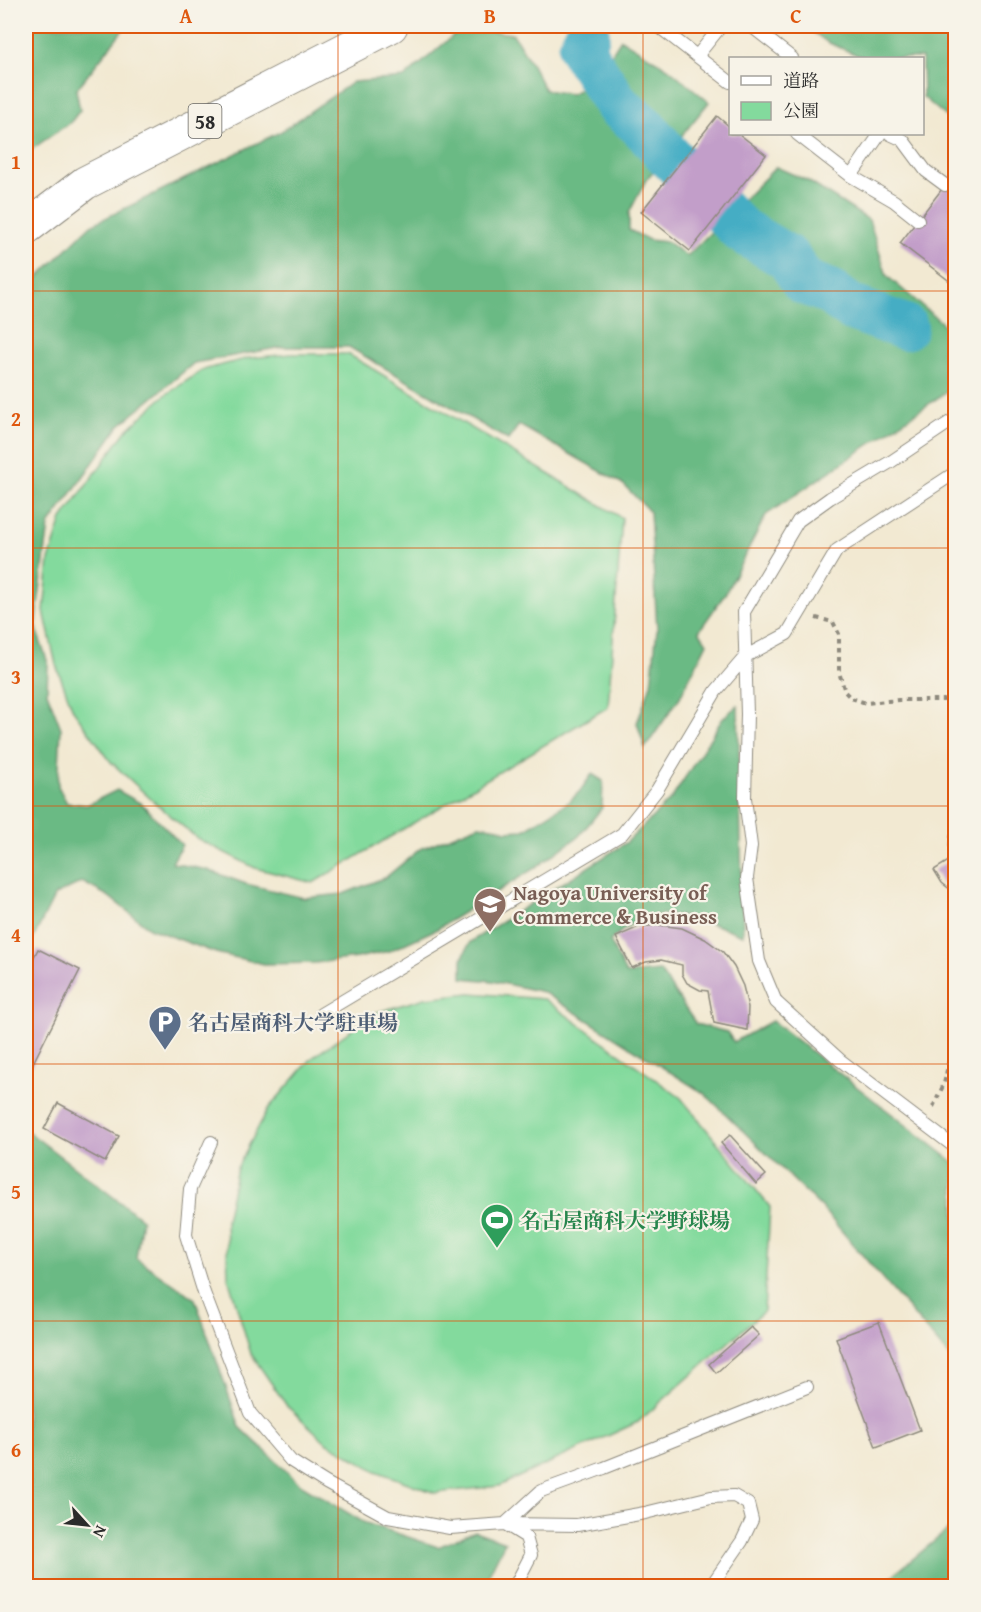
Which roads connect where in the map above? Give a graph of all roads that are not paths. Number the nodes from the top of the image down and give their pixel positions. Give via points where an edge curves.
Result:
1 (391, 26) edge
2 (658, 26) edge
3 (721, 26) edge
4 (750, 26) edge
5 (697, 56) junction
6 (791, 57) edge
7 (729, 81) edge
8 (798, 135) edge
9 (879, 135) edge
10 (892, 135) edge
11 (851, 176) junction
12 (945, 184) dead end
13 (918, 220) dead end
14 (26, 228) edge
15 (956, 418) edge
16 (956, 472) edge
17 (746, 656) junction
18 (321, 1014) dead end
19 (211, 1142) dead end
20 (956, 1148) edge
21 (807, 1387) dead end
22 (505, 1524) junction
23 (515, 1587) edge
24 (711, 1587) edge

1 - 14 main road, 58 via 85,183
2 - 5 lane
3 - 5 lane
4 - 6 lane
5 - 7 lane
8 - 11 lane
9 - 11 lane
10 - 12 lane via 903,140 926,171
11 - 13 lane
15 - 17 lane via 798,521 744,612
16 - 17 lane via 837,550 787,634
17 - 18 lane via 716,690 657,790 622,834
17 - 20 lane via 745,798 751,846 747,878 759,961 776,1002 840,1060
19 - 22 lane via 190,1189 186,1235 250,1413 291,1461 388,1517 450,1528
21 - 22 lane via 541,1491
22 - 23 lane via 526,1537 531,1555
22 - 24 lane via 577,1524 711,1497 734,1496 748,1504 753,1520

